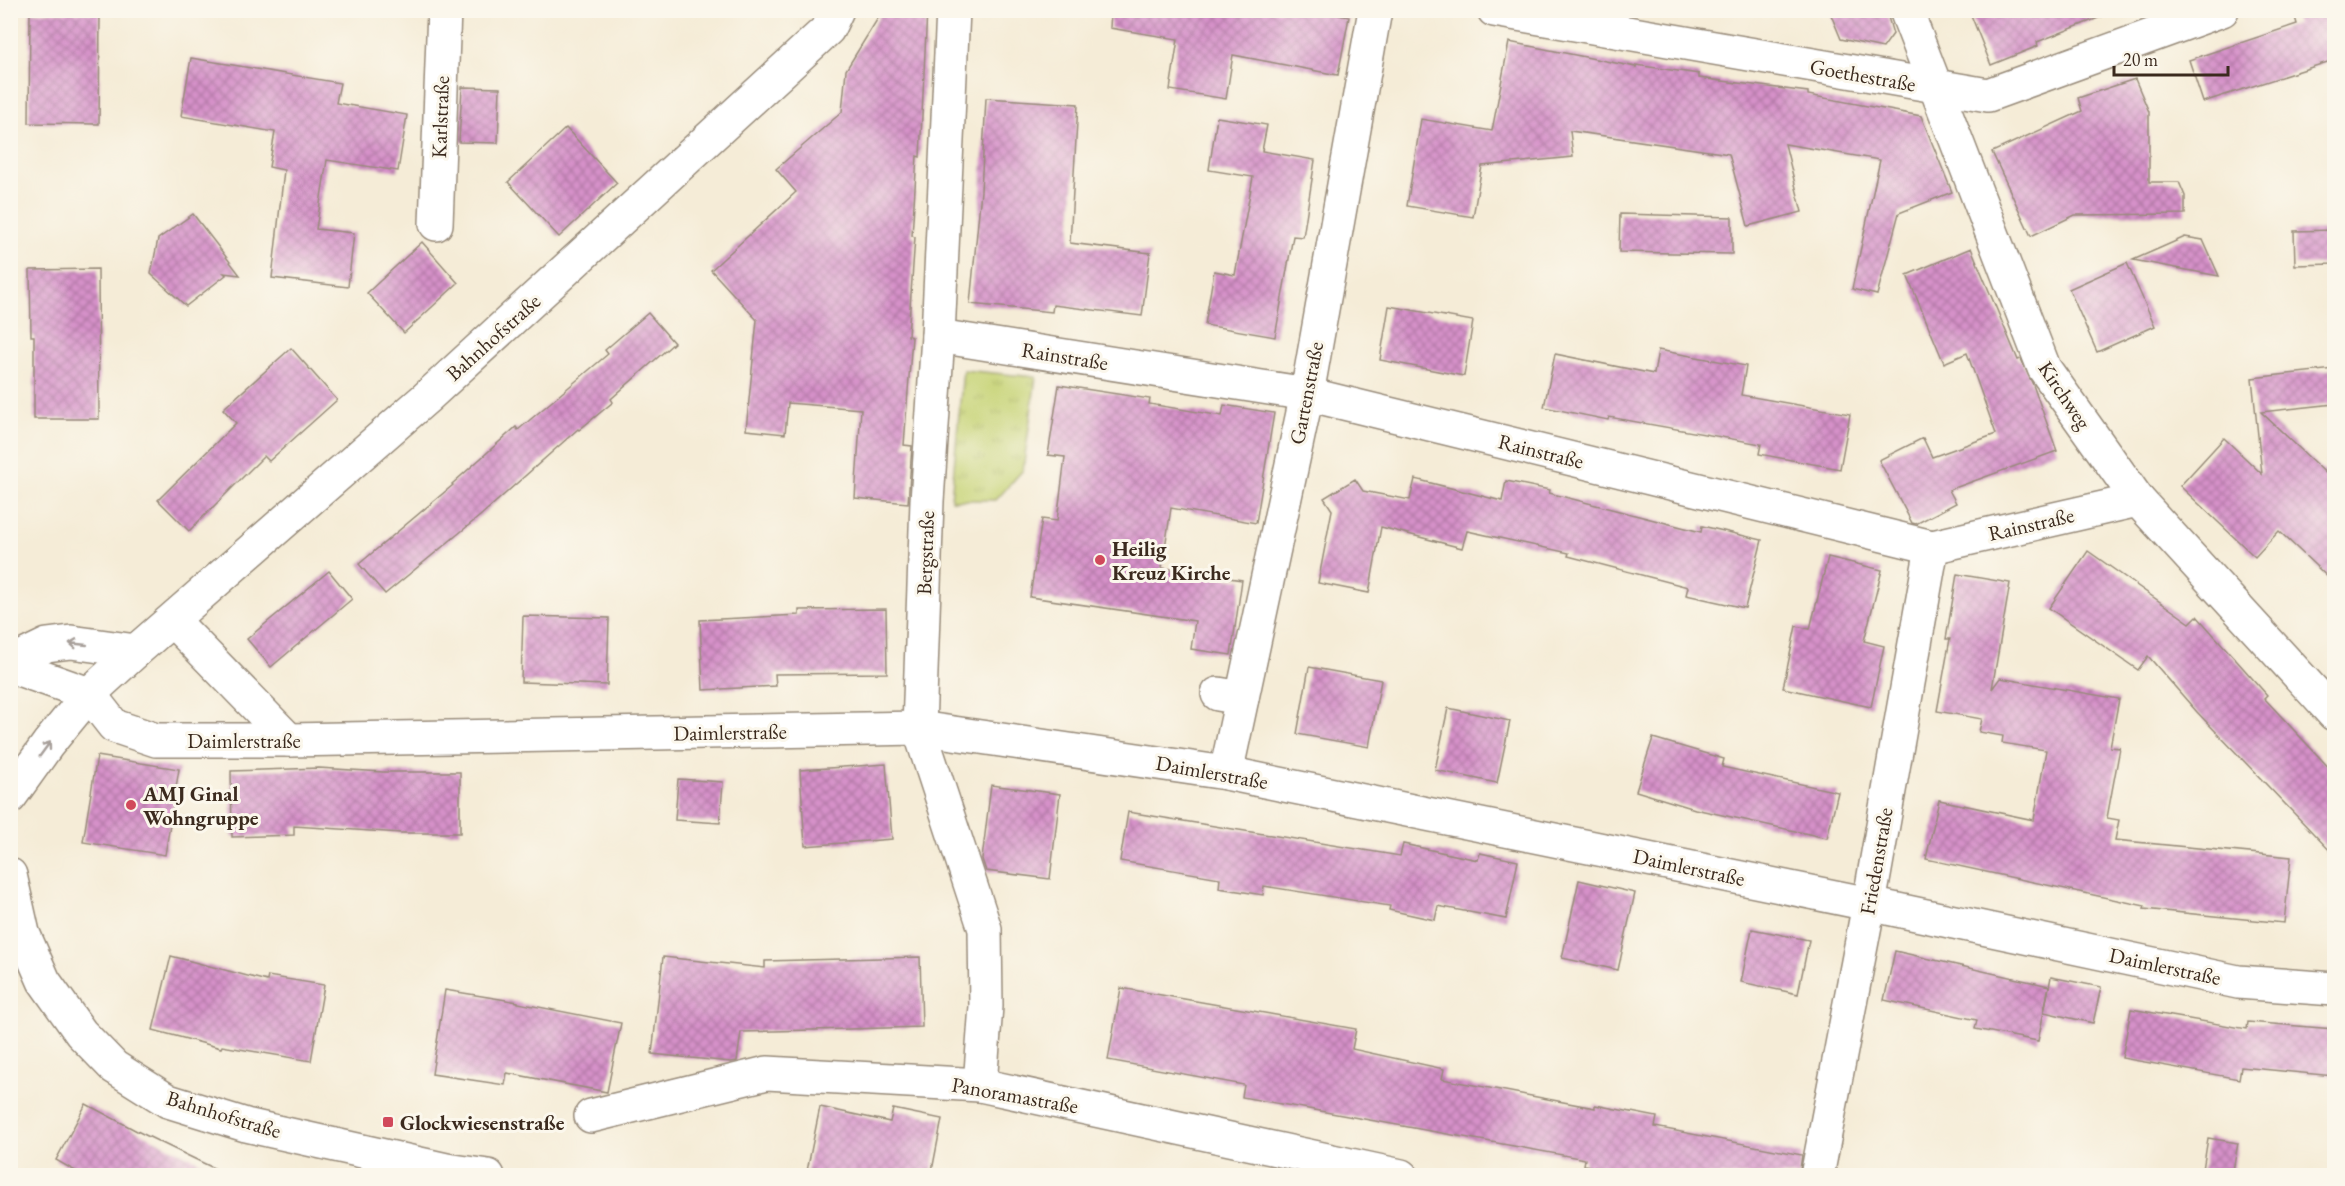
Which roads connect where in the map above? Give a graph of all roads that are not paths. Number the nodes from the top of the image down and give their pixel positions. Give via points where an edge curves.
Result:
1 (444, 10) edge
2 (837, 10) edge
3 (953, 10) edge
4 (1375, 10) edge
5 (1494, 10) edge
6 (1906, 10) edge
7 (2222, 10) edge
8 (1935, 87) junction
9 (436, 224) dead end
10 (938, 336) junction
11 (1307, 394) junction
12 (2138, 500) junction
13 (1932, 547) junction
14 (173, 621) junction
15 (136, 651) junction
16 (10, 665) edge
17 (89, 694) junction
18 (2334, 714) edge
19 (919, 728) junction
20 (289, 740) junction
21 (1226, 773) junction
22 (10, 797) edge
23 (10, 875) edge
24 (1869, 904) junction
25 (2334, 989) edge
26 (980, 1085) junction
27 (591, 1116) dead end
28 (488, 1176) edge
29 (1401, 1176) edge
30 (1817, 1176) edge

1 - 9 street, Karlstraße
2 - 14 street, Bahnhofstraße via 820,37 434,392
3 - 10 street, Bergstraße
4 - 11 street, Gartenstraße
5 - 8 street, Goethestraße
6 - 8 street, Kirchweg
7 - 8 street, Goethestraße via 1988,95
8 - 12 street, Kirchweg via 2044,368
10 - 11 street, Rainstraße
10 - 19 street, Bergstraße
11 - 13 street, Rainstraße
11 - 21 street, Gartenstraße via 1230,696
12 - 13 street, Rainstraße
12 - 18 street, Kirchweg
13 - 24 street, Friedenstraße
14 - 15 street, Bahnhofstraße
14 - 20 street
15 -> 16 street via 71,642 47,645
15 - 17 street, Bahnhofstraße
16 - 17 street
17 - 20 street, Daimlerstraße via 114,726 156,740
22 -> 17 street, Bahnhofstraße
19 - 20 street, Daimlerstraße
19 - 21 street, Daimlerstraße
19 - 26 street, Bergstraße via 985,929 986,1006
21 - 24 street, Daimlerstraße
23 - 28 street, Bahnhofstraße via 23,933 44,981 81,1033 114,1066 168,1101 246,1125
24 - 25 street, Daimlerstraße via 2238,982
24 - 30 street, Friedenstraße
26 - 27 street, Panoramastraße via 767,1073
26 - 29 street, Panoramastraße

